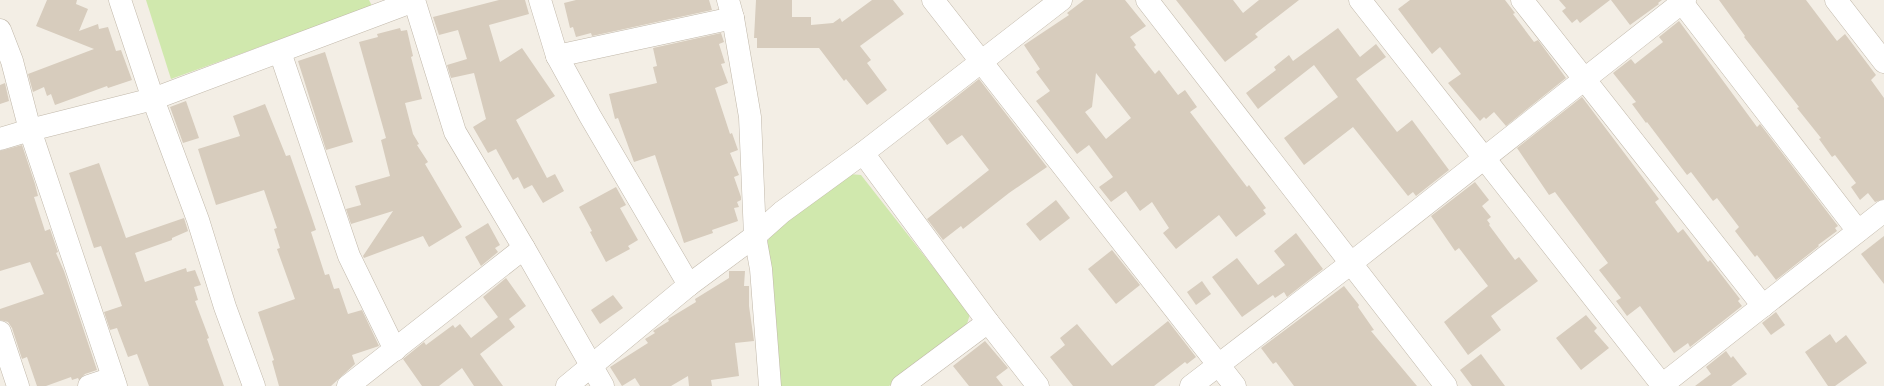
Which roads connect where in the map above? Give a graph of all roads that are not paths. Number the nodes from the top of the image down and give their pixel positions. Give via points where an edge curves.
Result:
1 (120, 0) edge
2 (540, 0) edge
3 (933, 0) edge
4 (1062, 0) edge
5 (1147, 0) edge
6 (1360, 0) edge
7 (1522, 0) edge
8 (1836, 0) edge
9 (414, 1) edge
10 (1683, 1) edge
11 (731, 9) edge
12 (0, 30) edge
13 (280, 52) junction
14 (557, 56) junction
15 (982, 62) junction
16 (1884, 62) edge
17 (1584, 79) junction
18 (153, 99) junction
19 (30, 130) junction
20 (0, 139) edge
21 (863, 153) junction
22 (1485, 157) junction
23 (1884, 211) edge
24 (1858, 231) junction
25 (755, 236) junction
26 (524, 248) junction
27 (1350, 264) junction
28 (689, 285) junction
29 (1763, 306) junction
30 (988, 322) junction
31 (0, 332) edge
32 (394, 350) junction
33 (1218, 364) junction
34 (591, 367) junction
35 (115, 382) edge
36 (18, 386) edge
37 (89, 386) edge
38 (254, 386) edge
39 (348, 386) edge
40 (567, 386) edge
41 (603, 386) edge
42 (770, 386) edge
43 (902, 386) edge
44 (1038, 386) edge
45 (1191, 386) edge
46 (1235, 386) edge
47 (1446, 386) edge
48 (1662, 386) edge

1 - 18 street
2 - 14 street
3 - 15 street
4 - 15 street
5 - 27 street
6 - 22 street
7 - 17 street
8 - 16 street
9 - 13 street
9 - 26 street via 455,132
10 - 17 street
10 - 24 street
11 - 14 street
11 - 25 street via 750,117
12 - 19 street via 12,61
13 - 18 street
13 - 32 street via 349,256
14 - 28 street
15 - 21 street
15 - 33 street
17 - 22 street
17 - 29 street
18 - 19 street
18 - 38 street via 198,220 225,307
19 - 20 street
19 - 35 street
21 - 25 street via 782,212
21 - 30 street
22 - 27 street
22 - 48 street
23 - 24 street
24 - 29 street
25 - 28 street
25 - 42 street via 761,269
26 - 32 street
26 - 34 street
27 - 33 street
27 - 47 street
28 - 34 street
29 - 48 street
30 - 43 street
30 - 44 street
31 - 36 street
32 - 39 street
33 - 45 street
33 - 46 street
34 - 40 street
34 - 41 street
35 - 37 street

